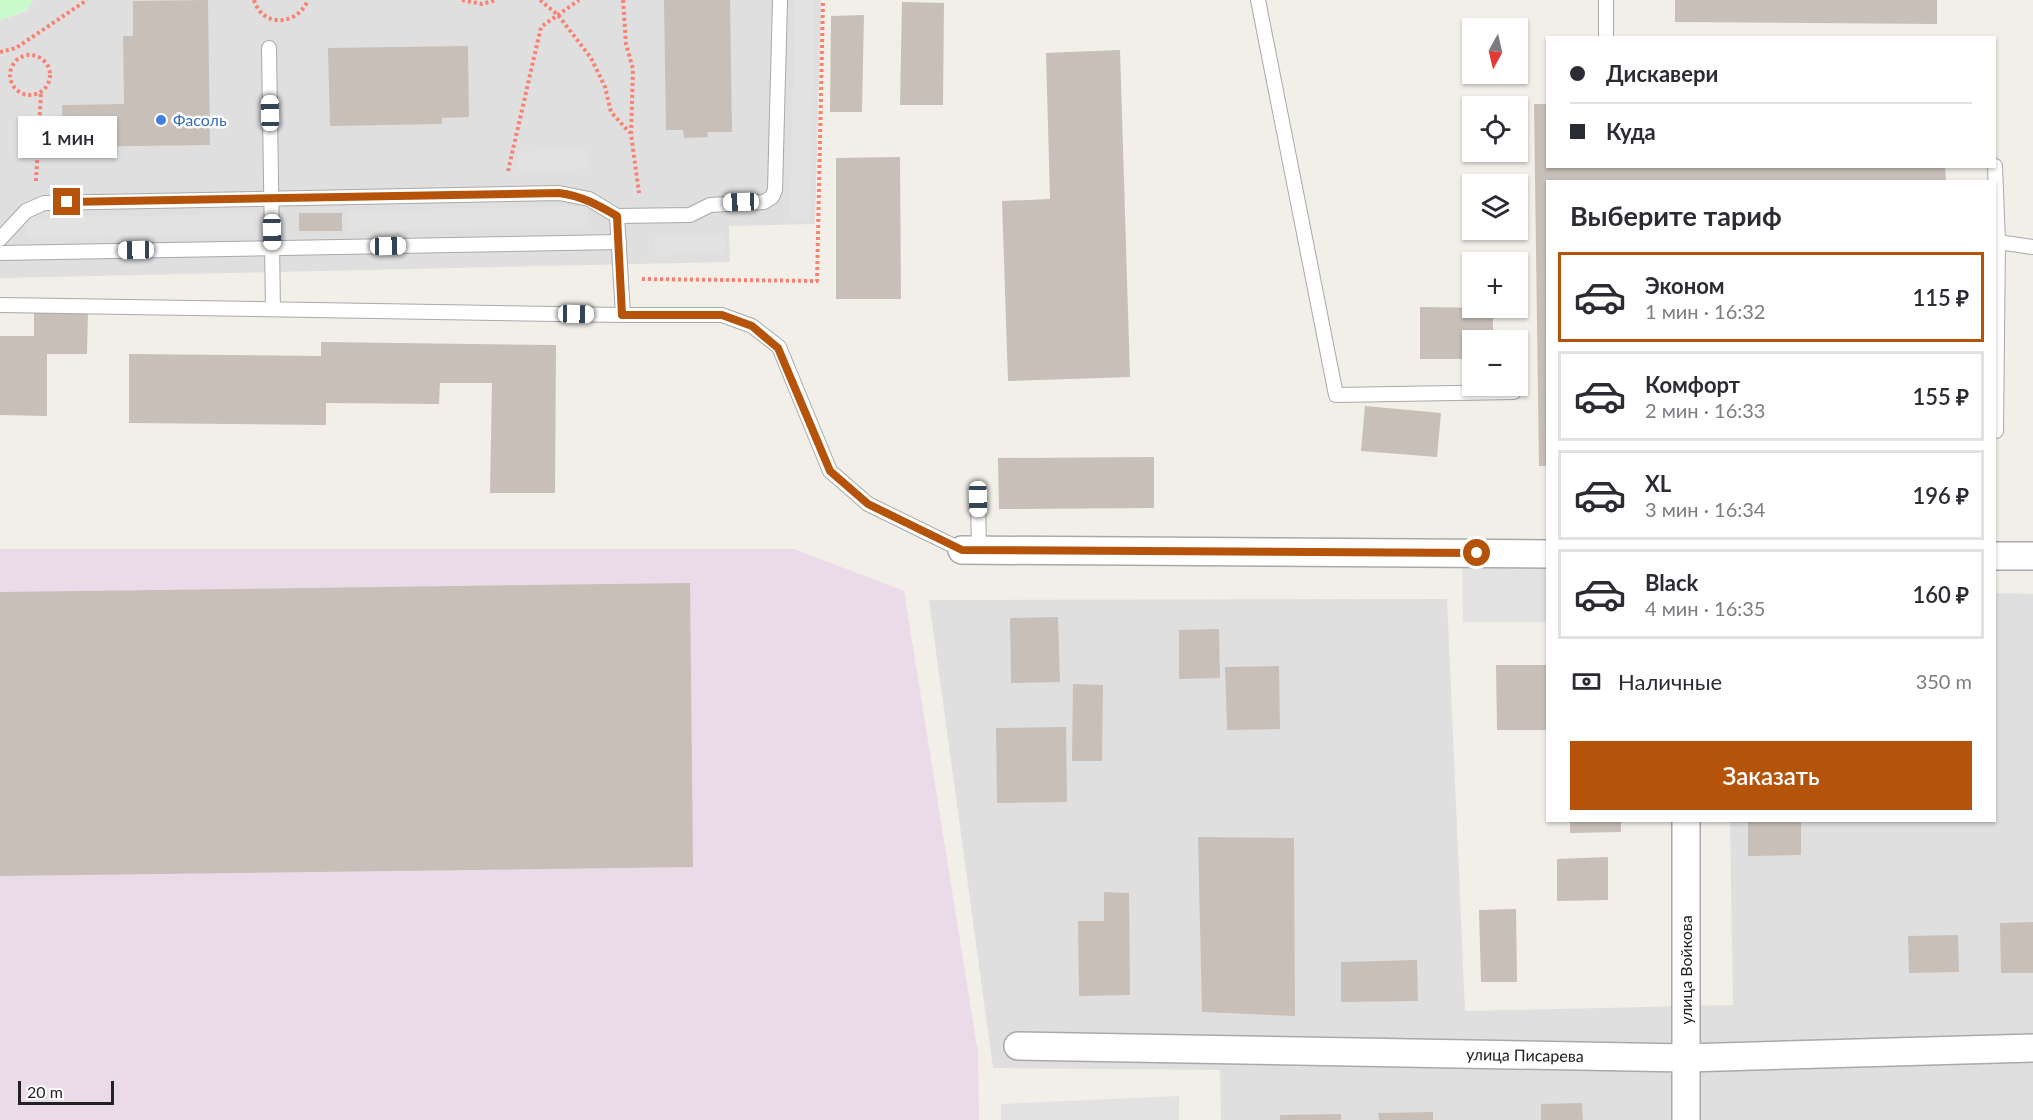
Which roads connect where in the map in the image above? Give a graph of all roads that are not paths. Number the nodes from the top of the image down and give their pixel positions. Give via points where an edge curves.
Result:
1 (780, 0) edge
2 (1258, 0) edge
3 (1606, 0) edge
4 (1606, 36) edge
5 (269, 48) dead end
6 (1996, 191) edge
7 (272, 198) junction
8 (617, 216) junction
9 (0, 239) edge
10 (619, 242) junction
11 (1998, 242) junction
12 (2033, 247) edge
13 (272, 248) junction
14 (0, 253) edge
15 (0, 305) edge
16 (273, 309) junction
17 (622, 315) junction
18 (1462, 393) edge
19 (1996, 431) edge
20 (978, 499) dead end
21 (971, 550) junction
22 (1546, 554) edge
23 (1996, 556) edge
24 (2033, 556) edge
25 (1686, 822) edge
26 (1018, 1046) dead end
27 (2033, 1048) edge
28 (1686, 1058) junction
29 (1686, 1120) edge

1 - 8 lane via 772,197 764,202 711,205 690,215
2 - 18 lane via 1336,395
3 - 4 lane
5 - 7 lane
6 - 11 lane
7 - 8 lane via 574,195
7 - 9 lane via 44,203 33,206
7 - 13 lane
8 - 10 lane
10 - 13 lane
10 - 17 lane
11 - 12 lane
11 - 19 lane
13 - 14 lane
13 - 16 lane
15 - 16 lane
16 - 17 lane
17 - 21 lane via 722,315 752,326 778,348 830,471 868,504
20 - 21 lane
21 - 22 street
23 - 24 street
25 - 28 street, улица Войкова
26 - 28 street, улица Писарева
27 - 28 street, улица Писарева
28 - 29 street, улица Войкова

